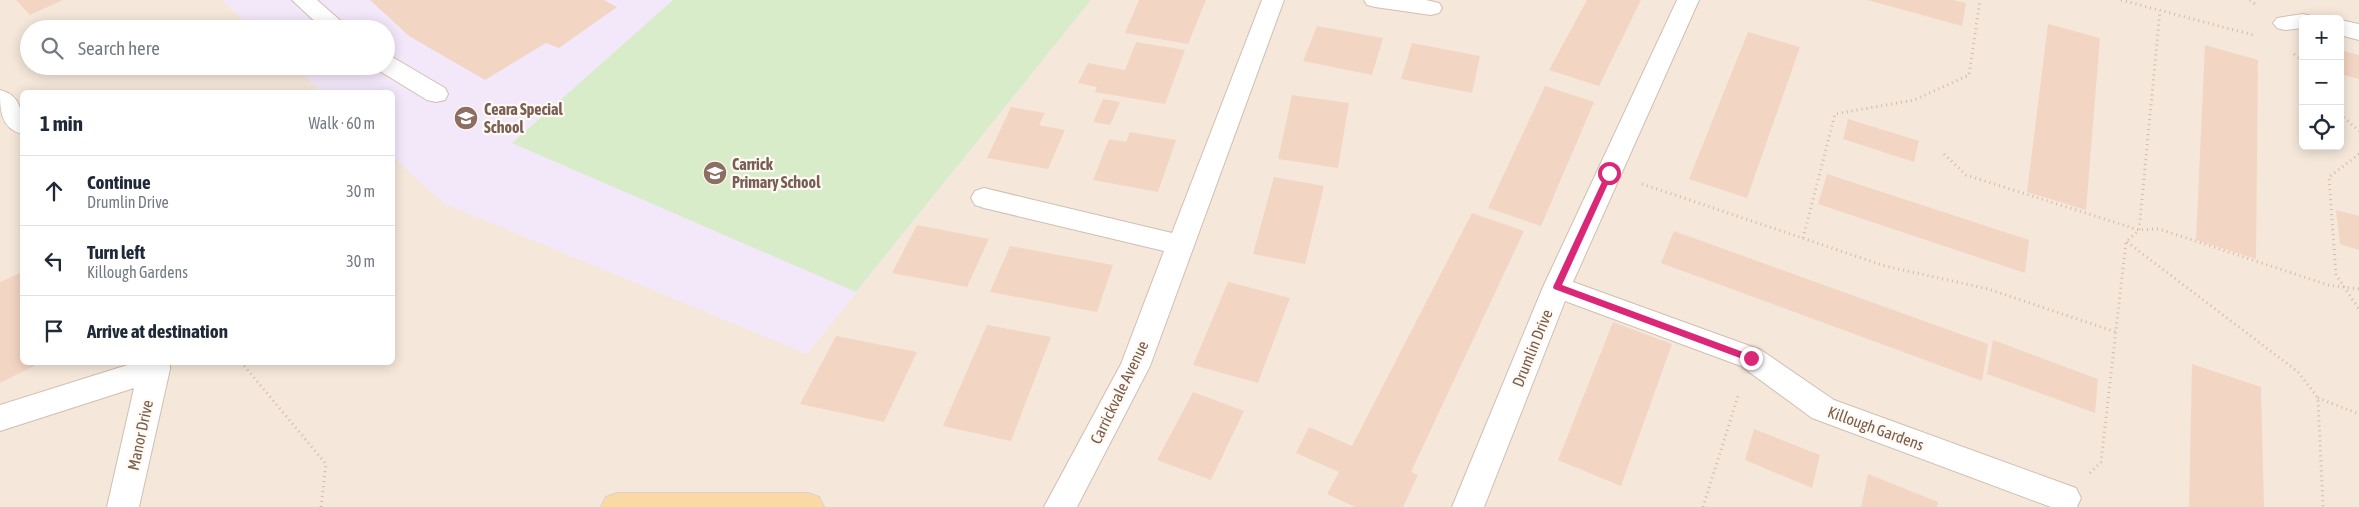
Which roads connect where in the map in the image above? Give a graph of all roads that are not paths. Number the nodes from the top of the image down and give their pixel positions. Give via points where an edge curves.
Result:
1 (303, 0) edge
2 (1273, 0) edge
3 (1375, 0) edge
4 (1688, 0) edge
5 (1431, 8) dead end
6 (327, 20) edge
7 (2344, 28) edge
8 (2359, 32) edge
9 (395, 69) edge
10 (436, 94) dead end
11 (984, 198) dead end
12 (1180, 245) junction
13 (1557, 287) junction
14 (155, 366) edge
15 (0, 418) edge
16 (2065, 498) road end
17 (123, 507) edge
18 (617, 507) edge
19 (705, 507) edge
20 (808, 507) edge
21 (1060, 507) edge
22 (1468, 507) edge

1 - 6 street
2 - 12 street, Carrickvale Avenue
3 - 5 street
4 - 13 street, Drumlin Drive
7 - 8 street
9 - 10 street
11 - 12 street
12 - 21 street, Carrickvale Avenue via 1135,366
13 - 16 street, Killough Gardens via 1751,358 1823,409
13 - 22 street, Drumlin Drive
14 - 15 street
14 - 17 street, Manor Drive
18 - 19 main road
19 - 20 main road

